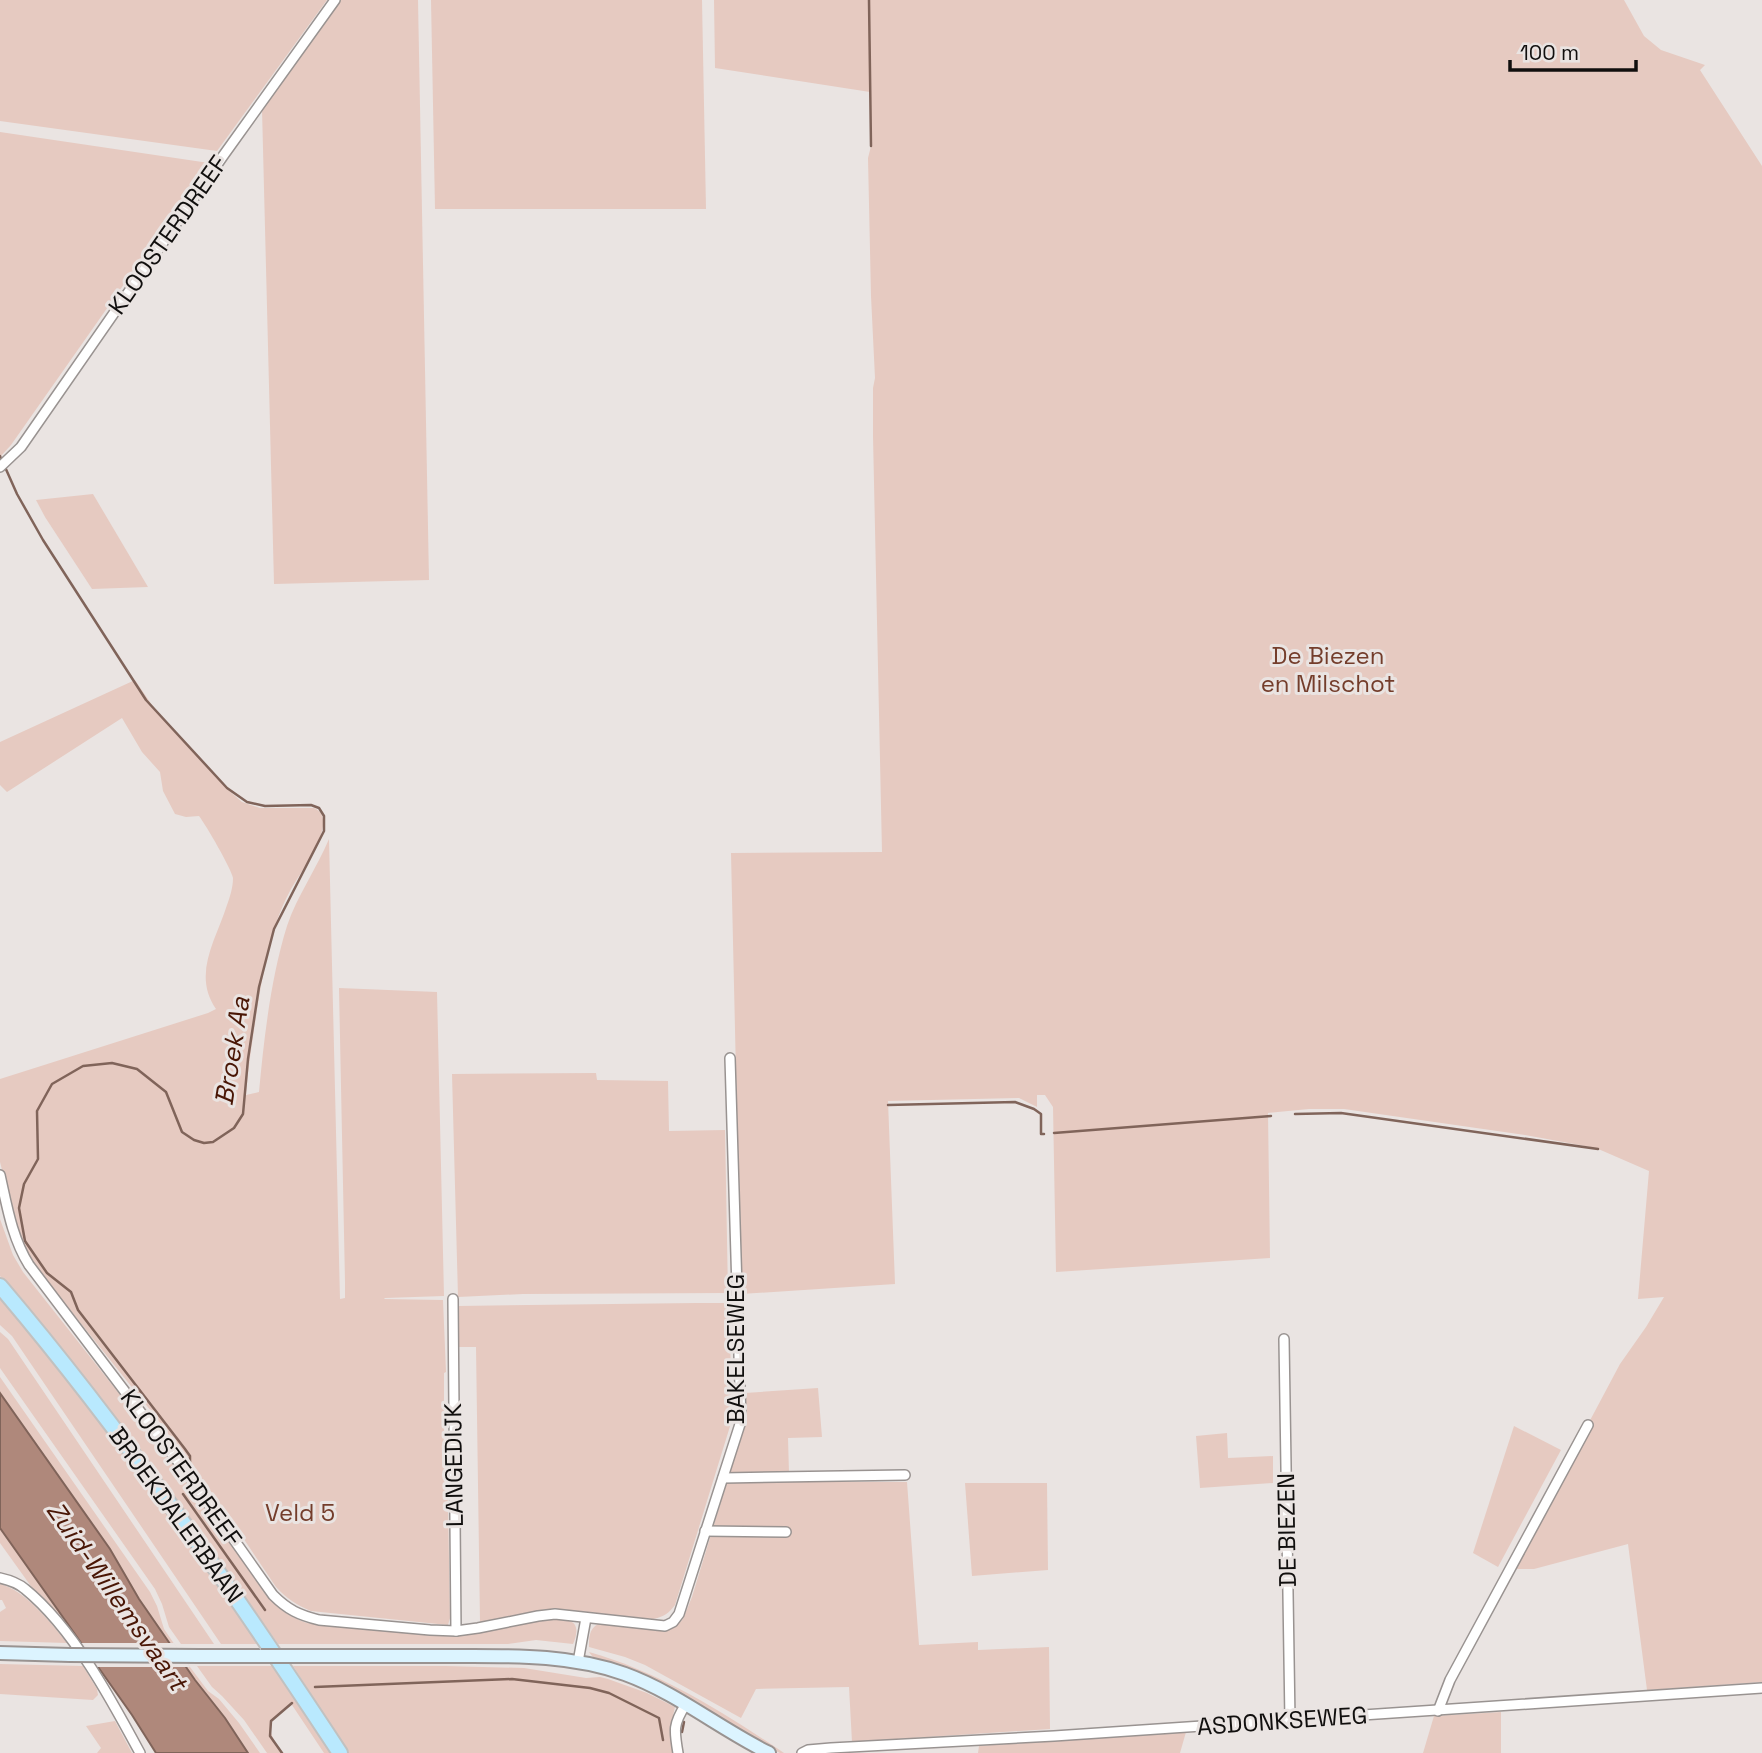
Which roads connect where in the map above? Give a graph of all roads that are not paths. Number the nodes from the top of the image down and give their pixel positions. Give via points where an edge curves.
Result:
1 (335, 0) edge
2 (0, 467) edge
3 (730, 1058) dead end
4 (0, 1175) edge
5 (0, 1286) edge
6 (453, 1299) dead end
7 (1284, 1339) dead end
8 (1588, 1425) dead end
9 (905, 1475) dead end
10 (723, 1478) junction
11 (705, 1531) junction
12 (786, 1532) dead end
13 (0, 1578) edge
14 (586, 1618) junction
15 (456, 1631) junction
16 (0, 1653) edge
17 (578, 1662) junction
18 (1762, 1688) edge
19 (686, 1704) junction
20 (1438, 1711) junction
21 (1290, 1721) junction
22 (140, 1753) edge
23 (340, 1753) edge
24 (678, 1753) edge
25 (769, 1753) edge
26 (802, 1753) edge

1 - 2 street, KLOOSTERDREEF via 21,447
3 - 10 street, BAKELSEWEG via 741,1421
4 - 15 street, KLOOSTERDREEF via 11,1226 29,1265 285,1607 319,1620
5 - 23 main road, BROEKDALERBAAN via 132,1452
6 - 15 street, LANGEDIJK
7 - 21 street, DE BIEZEN
8 - 20 street via 1450,1680
9 - 10 street
10 - 11 street, BAKELSEWEG
11 - 12 street
11 - 14 street, BAKELSEWEG via 673,1622 662,1627
13 - 22 street via 24,1588 54,1617 95,1674
14 - 15 street, KLOOSTERDREEF via 546,1615
14 - 17 street
16 - 17 street, bridge via 523,1656
17 - 19 street via 623,1674
18 - 20 street, ASDONKSEWEG
19 - 24 street via 674,1727
19 - 25 street
20 - 21 street, ASDONKSEWEG
21 - 26 street, ASDONKSEWEG via 808,1749

